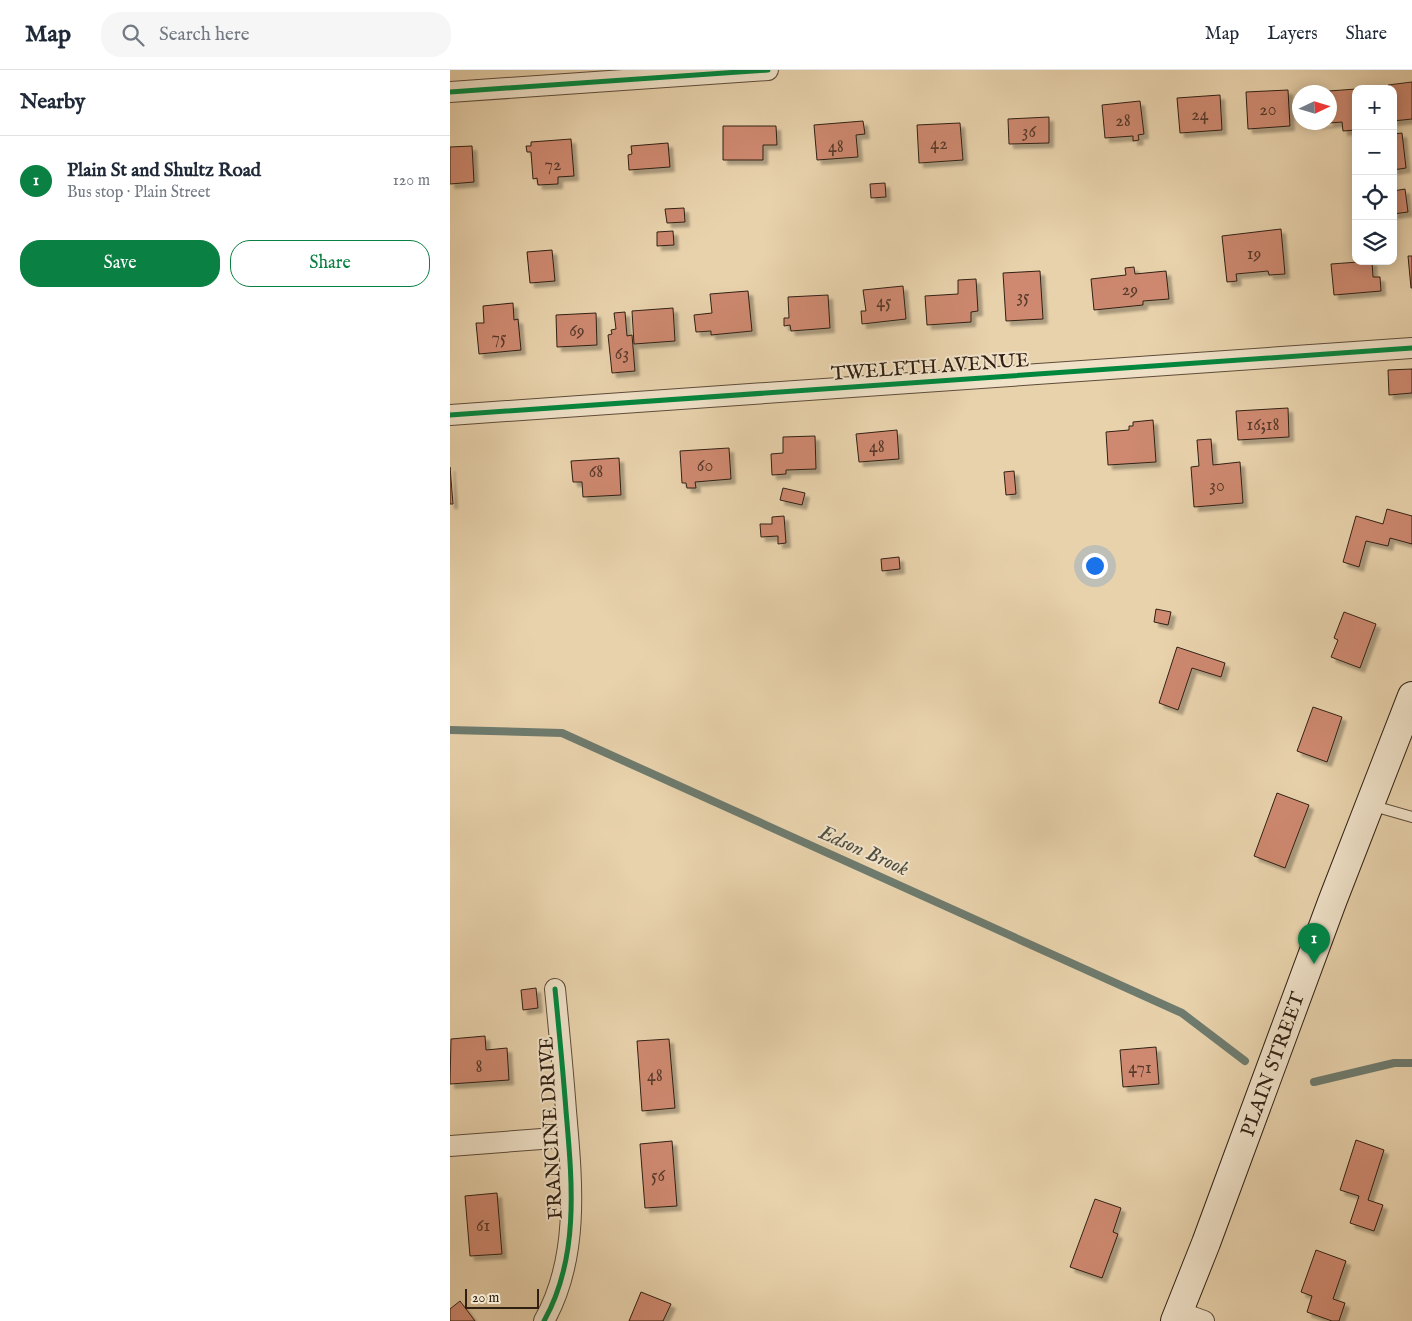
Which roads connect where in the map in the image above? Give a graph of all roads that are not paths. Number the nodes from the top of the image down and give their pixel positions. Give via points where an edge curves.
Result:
1 (768, 70) edge
2 (450, 92) edge
3 (1412, 348) edge
4 (450, 415) edge
5 (1412, 696) edge
6 (1369, 805) junction
7 (1412, 817) edge
8 (556, 989) dead end
9 (568, 1137) junction
10 (450, 1146) edge
11 (1186, 1318) edge
12 (544, 1321) edge

1 - 2 street
3 - 4 street, TWELFTH AVENUE
5 - 6 main road, PLAIN STREET
6 - 7 lane
6 - 11 main road, PLAIN STREET
8 - 9 street, FRANCINE DRIVE
9 - 10 street
9 - 12 street, FRANCINE DRIVE via 572,1177 571,1236 554,1304

